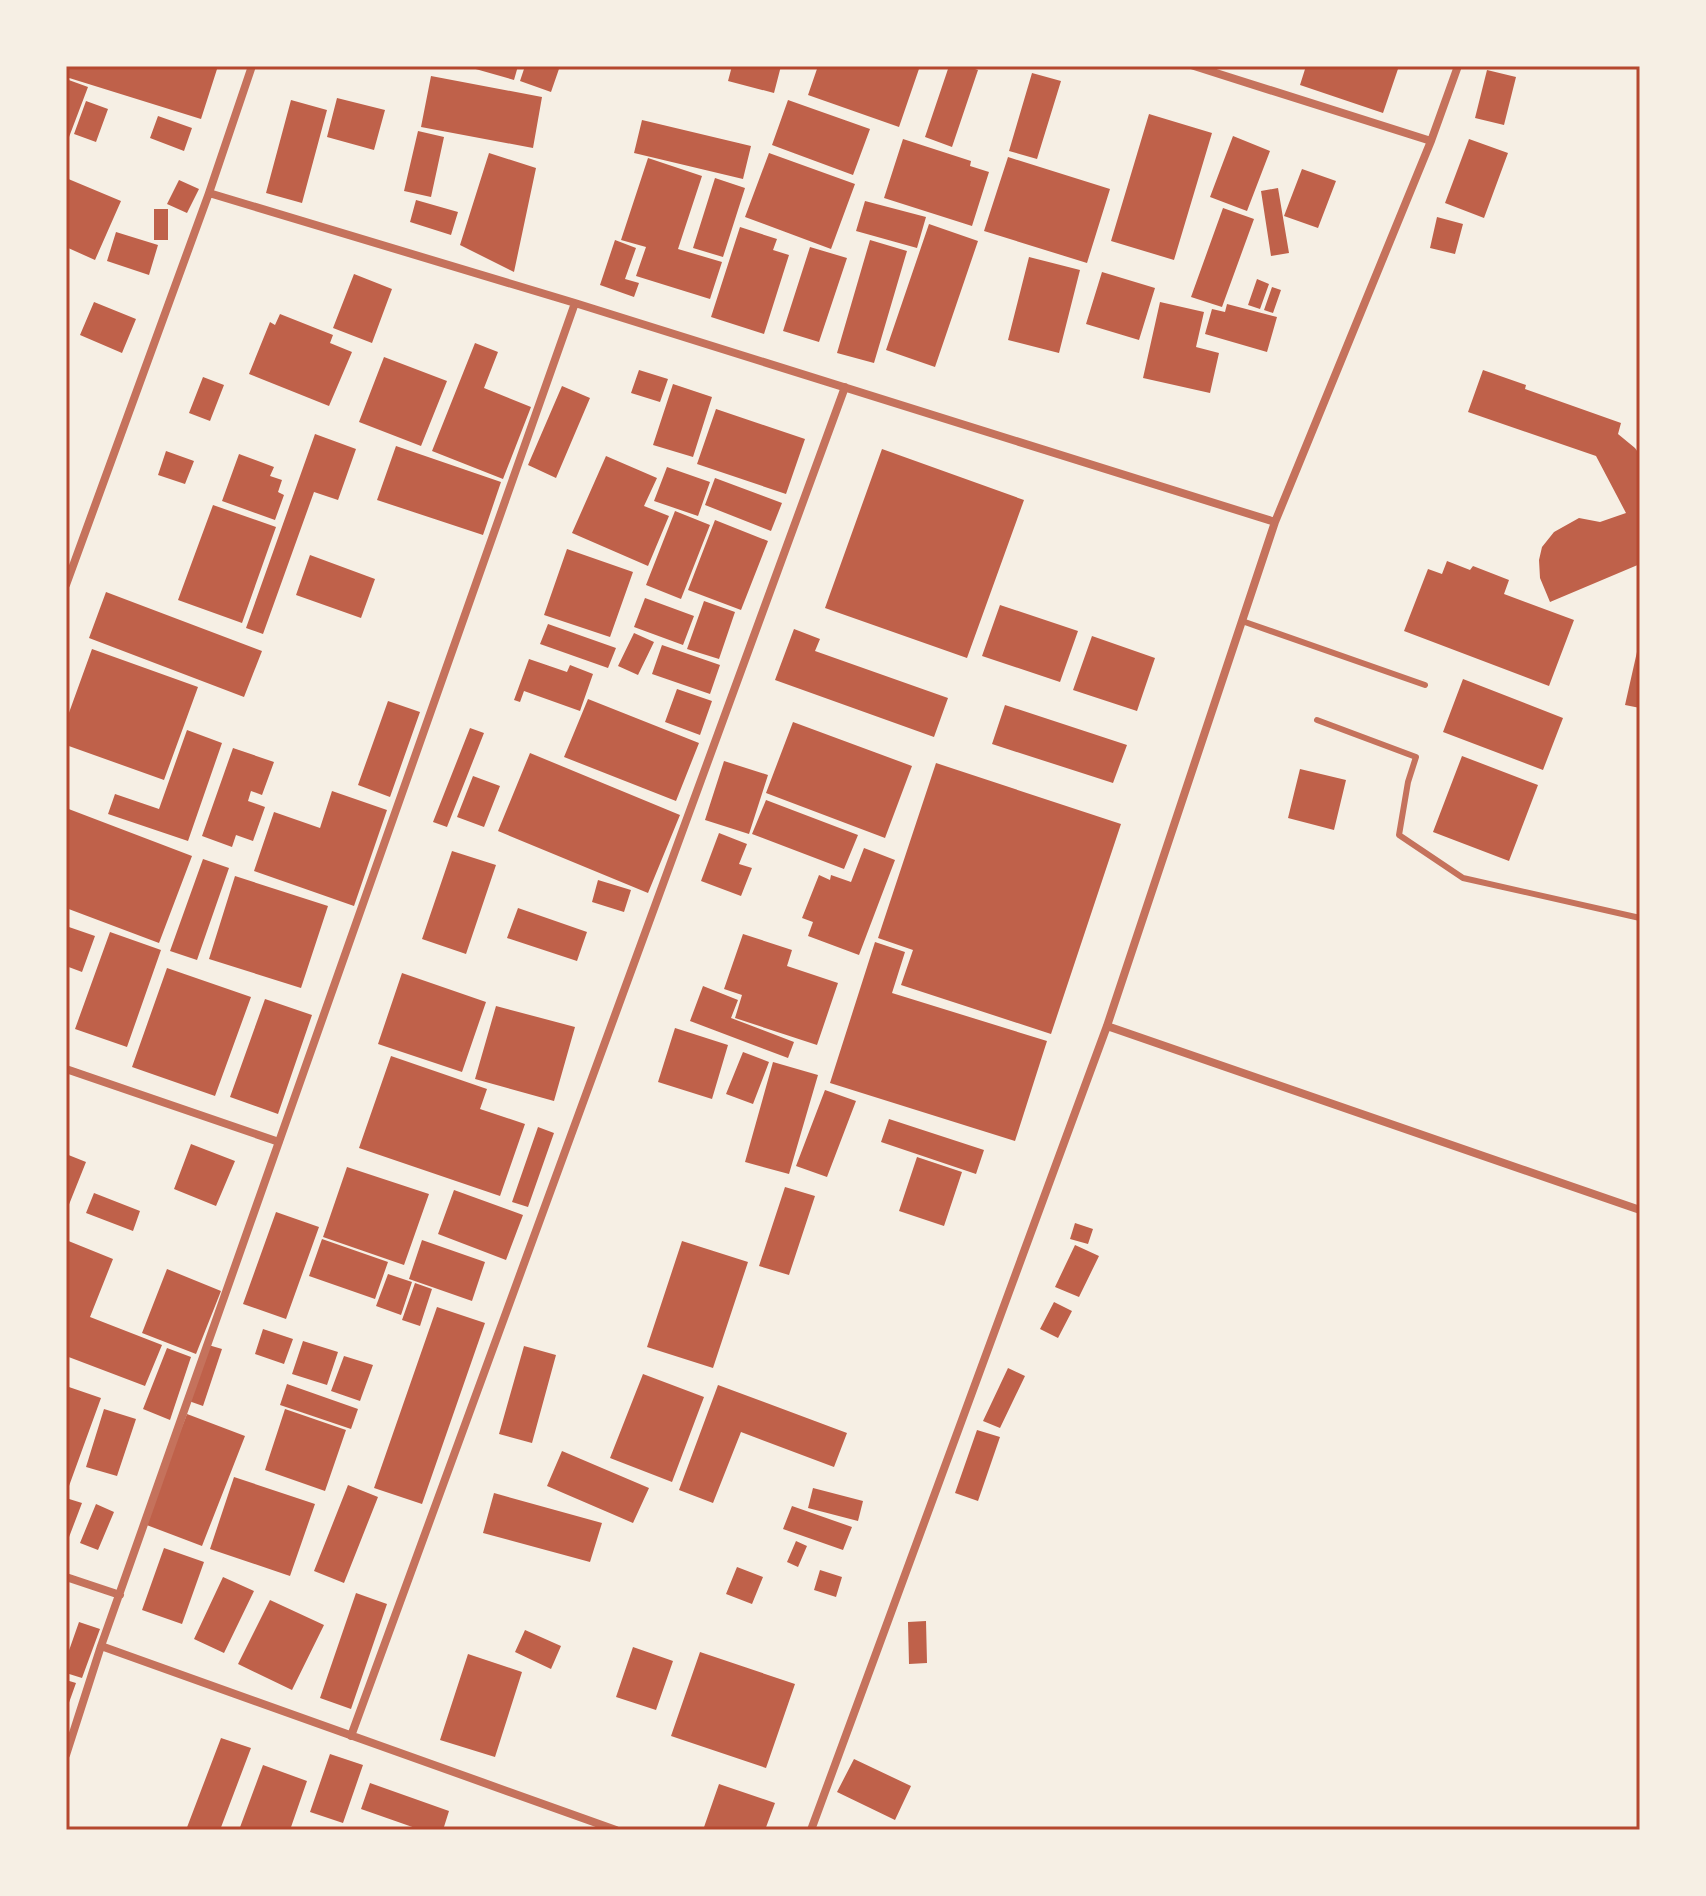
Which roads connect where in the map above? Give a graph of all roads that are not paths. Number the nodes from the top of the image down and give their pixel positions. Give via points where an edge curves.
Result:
1 (252, 66) edge
2 (1194, 66) edge
3 (1458, 66) edge
4 (1431, 141) junction
5 (209, 193) junction
6 (575, 303) junction
7 (845, 387) junction
8 (1275, 522) junction
9 (66, 585) edge
10 (1242, 621) junction
11 (1425, 685) dead end
12 (1317, 720) dead end
13 (1640, 918) edge
14 (1107, 1026) junction
15 (66, 1069) edge
16 (279, 1142) junction
17 (1640, 1210) edge
18 (66, 1577) edge
19 (120, 1595) junction
20 (101, 1646) junction
21 (351, 1736) junction
22 (66, 1755) edge
23 (616, 1830) edge
24 (811, 1830) edge

1 - 5 street
2 - 4 street
3 - 4 street
4 - 8 street
5 - 6 street
5 - 9 street
6 - 7 street
6 - 16 street
7 - 8 street
7 - 21 street
8 - 10 street
10 - 11 lane
10 - 14 street
12 - 13 lane via 1416,757 1399,835 1463,878
14 - 17 street
14 - 24 street
15 - 16 street
16 - 19 street
18 - 19 street
19 - 20 street
20 - 21 street
20 - 22 street
21 - 23 street

